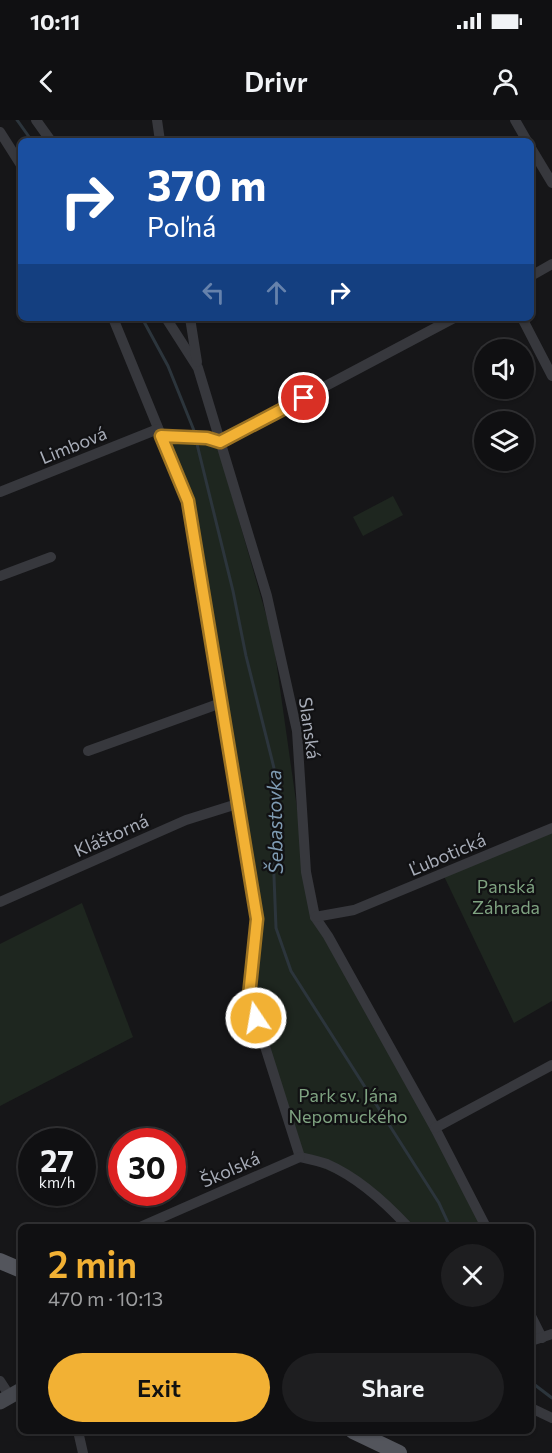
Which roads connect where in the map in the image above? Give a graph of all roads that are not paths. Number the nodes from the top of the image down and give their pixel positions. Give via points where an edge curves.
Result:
1 (36, 120) edge
2 (157, 120) edge
3 (514, 120) edge
4 (0, 132) edge
5 (49, 138) edge
6 (160, 138) edge
7 (525, 138) edge
8 (534, 153) edge
9 (18, 160) edge
10 (552, 183) edge
11 (552, 264) edge
12 (534, 274) edge
13 (114, 321) edge
14 (167, 321) edge
15 (190, 321) edge
16 (448, 321) edge
17 (524, 321) edge
18 (198, 368) junction
19 (552, 376) edge
20 (160, 433) junction
21 (220, 442) junction
22 (0, 492) edge
23 (51, 556) dead end
24 (0, 576) edge
25 (221, 703) junction
26 (88, 751) dead end
27 (237, 804) junction
28 (552, 828) edge
29 (0, 902) edge
30 (315, 917) junction
31 (552, 1065) edge
32 (435, 1128) junction
33 (300, 1157) junction
34 (147, 1224) edge
35 (405, 1224) edge
36 (484, 1224) edge
37 (0, 1263) edge
38 (18, 1269) edge
39 (18, 1277) edge
40 (534, 1322) edge
41 (542, 1338) edge
42 (0, 1381) edge
43 (10, 1397) edge
44 (534, 1409) edge
45 (552, 1418) edge
46 (79, 1434) edge
47 (359, 1434) edge
48 (83, 1453) edge
49 (399, 1453) edge

1 - 5 street
2 - 6 street
3 - 7 street
4 - 9 street
8 - 10 street
11 - 12 street
13 - 20 street
14 - 18 street, Slanská
15 - 18 street
16 - 21 street
17 - 19 street
18 - 21 street, Slanská
20 - 21 street
20 - 22 street, Limbová
20 - 25 street via 188,501
21 - 30 street, Slanská via 267,596 297,731 306,872
23 - 24 street
25 - 26 street
25 - 27 street
27 - 29 street, Kláštorná via 186,820
27 - 33 street via 257,919 249,996
28 - 30 street, Ľubotická via 354,910
30 - 32 street, Slanská
31 - 32 street
32 - 36 street, Slanská
33 - 34 street, Školská
33 - 35 street via 327,1164 356,1180
37 - 38 main road
37 - 39 street
40 - 41 street
42 - 43 street
44 - 45 street
46 - 48 street
47 - 49 main road

